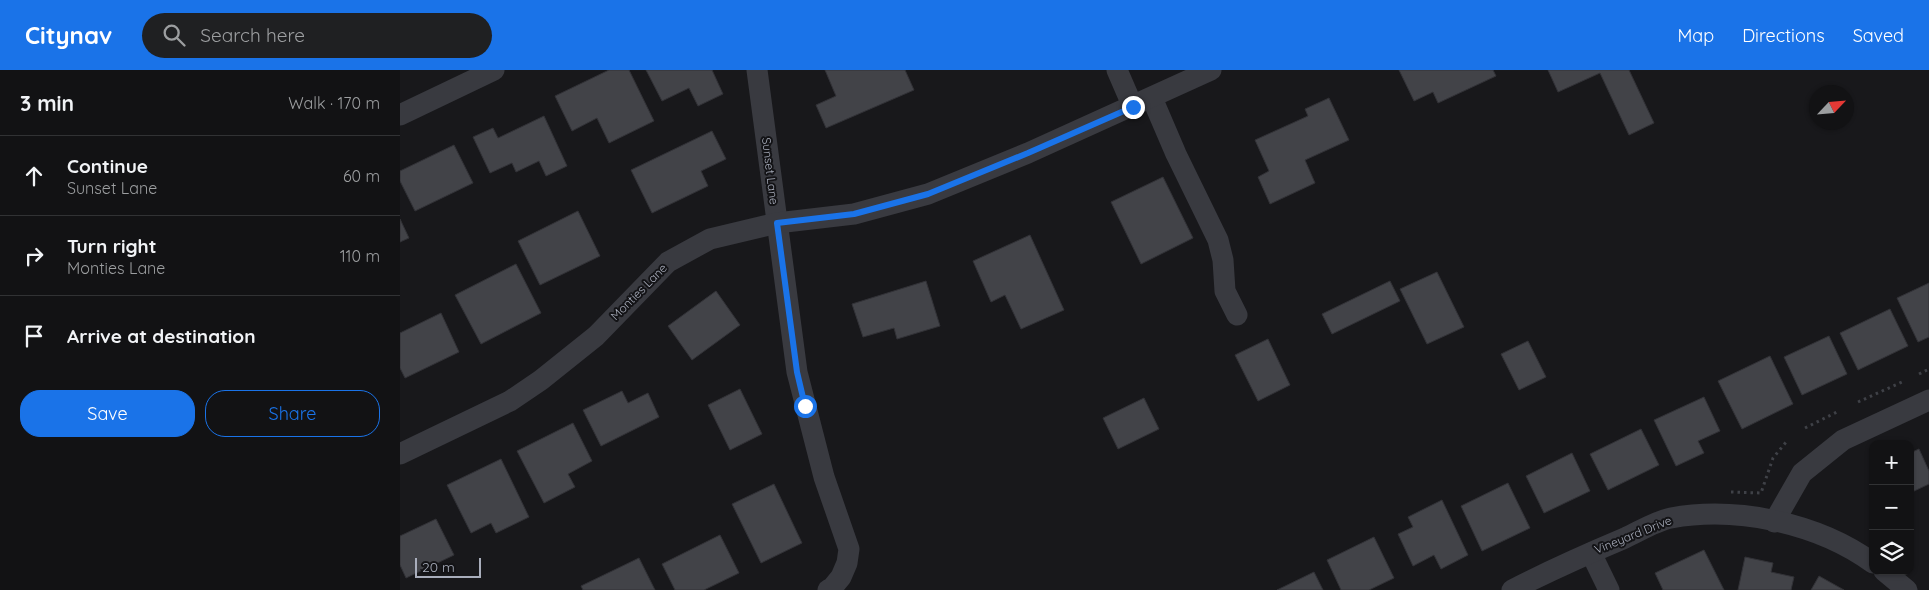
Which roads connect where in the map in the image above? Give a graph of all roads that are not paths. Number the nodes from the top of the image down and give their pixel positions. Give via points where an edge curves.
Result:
1 (494, 70) edge
2 (757, 70) edge
3 (1117, 70) edge
4 (1211, 70) edge
5 (1143, 103) junction
6 (400, 115) edge
7 (777, 223) junction
8 (1237, 315) dead end
9 (1929, 400) edge
10 (400, 454) edge
11 (1774, 522) junction
12 (1591, 553) junction
13 (1869, 561) edge
14 (1889, 575) edge
15 (828, 590) edge
16 (1512, 590) edge
17 (1609, 590) edge
18 (1907, 590) edge

1 - 6 street
2 - 7 street, Sunset Lane
3 - 5 street
4 - 5 street, Monties Lane
5 - 7 street, Monties Lane via 928,194 854,214
5 - 8 street via 1176,154 1218,240 1225,291
7 - 10 street, Monties Lane via 710,239 668,262 596,336 541,380 510,401
7 - 15 street, Sunset Lane via 797,372 824,477 849,549 841,577
9 - 11 street via 1843,440 1802,473
11 - 12 street, Vineyard Drive via 1748,516 1707,514 1668,519
11 - 13 street, Vineyard Drive via 1799,526 1832,539
12 - 16 street, Vineyard Drive
12 - 17 street
14 - 18 street

